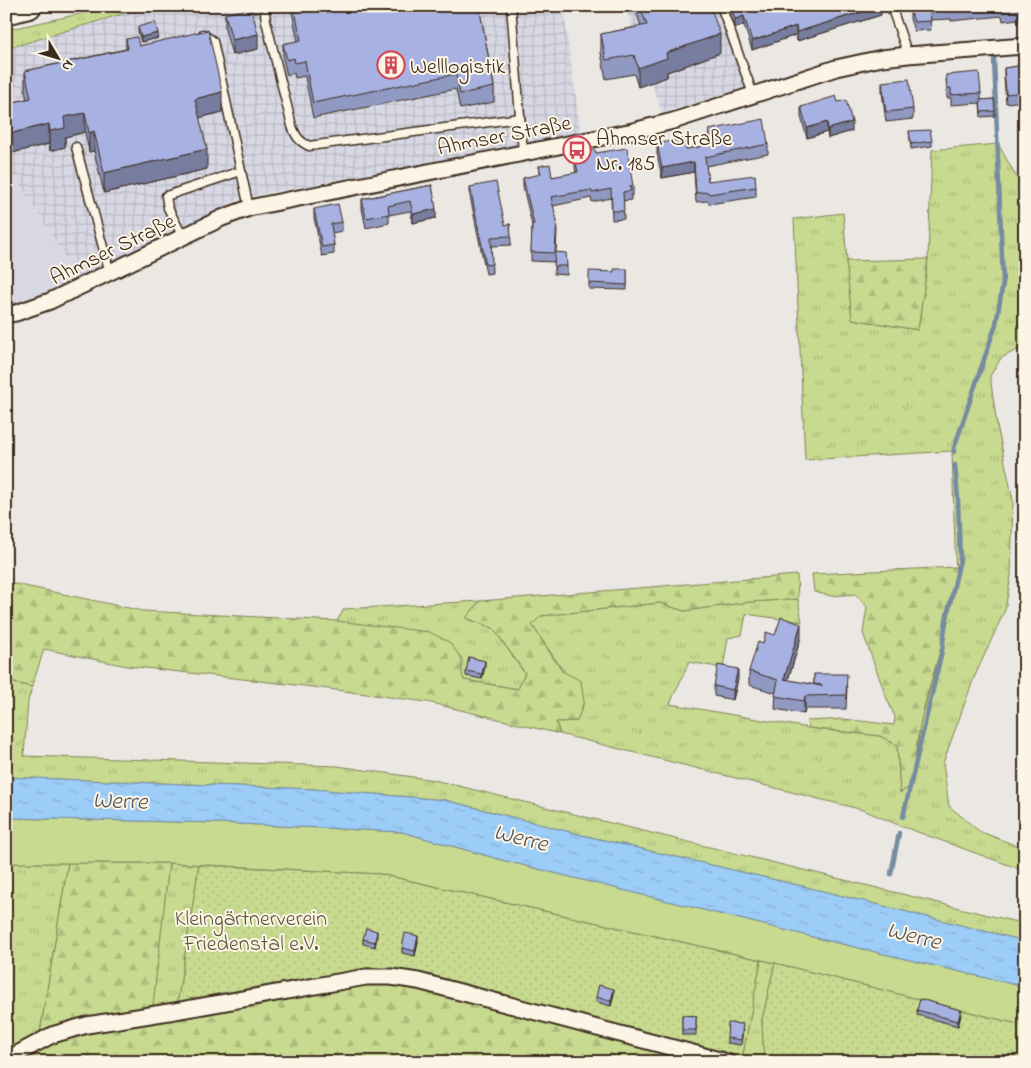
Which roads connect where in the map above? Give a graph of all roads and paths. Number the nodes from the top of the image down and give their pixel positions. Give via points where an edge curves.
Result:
1 (29, 6) edge
2 (267, 6) edge
3 (511, 6) edge
4 (721, 6) edge
5 (891, 6) edge
6 (6, 12) edge
7 (192, 34) edge
8 (1025, 46) edge
9 (908, 55) junction
10 (753, 94) junction
11 (520, 118) junction
12 (76, 147) dead end
13 (523, 152) junction
14 (241, 171) junction
15 (250, 208) junction
16 (182, 237) junction
17 (110, 273) junction
18 (6, 315) edge
19 (702, 1058) edge
20 (6, 1060) edge
21 (727, 1062) edge

1 - 6 highway
2 - 11 lane via 266,21 292,126 295,136 309,146
3 - 11 lane
4 - 10 lane
5 - 9 lane
7 - 14 lane via 201,32 213,41
8 - 9 street, Ahmser Straße
9 - 10 street, Ahmser Straße via 836,68
10 - 13 street, Ahmser Straße via 673,121
11 - 13 lane
12 - 17 lane
13 - 15 street, Ahmser Straße
14 - 15 lane
14 - 16 lane via 166,196
15 - 16 street, Ahmser Straße
16 - 17 street, Ahmser Straße
17 - 18 street, Ahmser Straße via 50,301
19 - 20 street via 418,981 366,977 87,1025 52,1035
19 - 21 street

